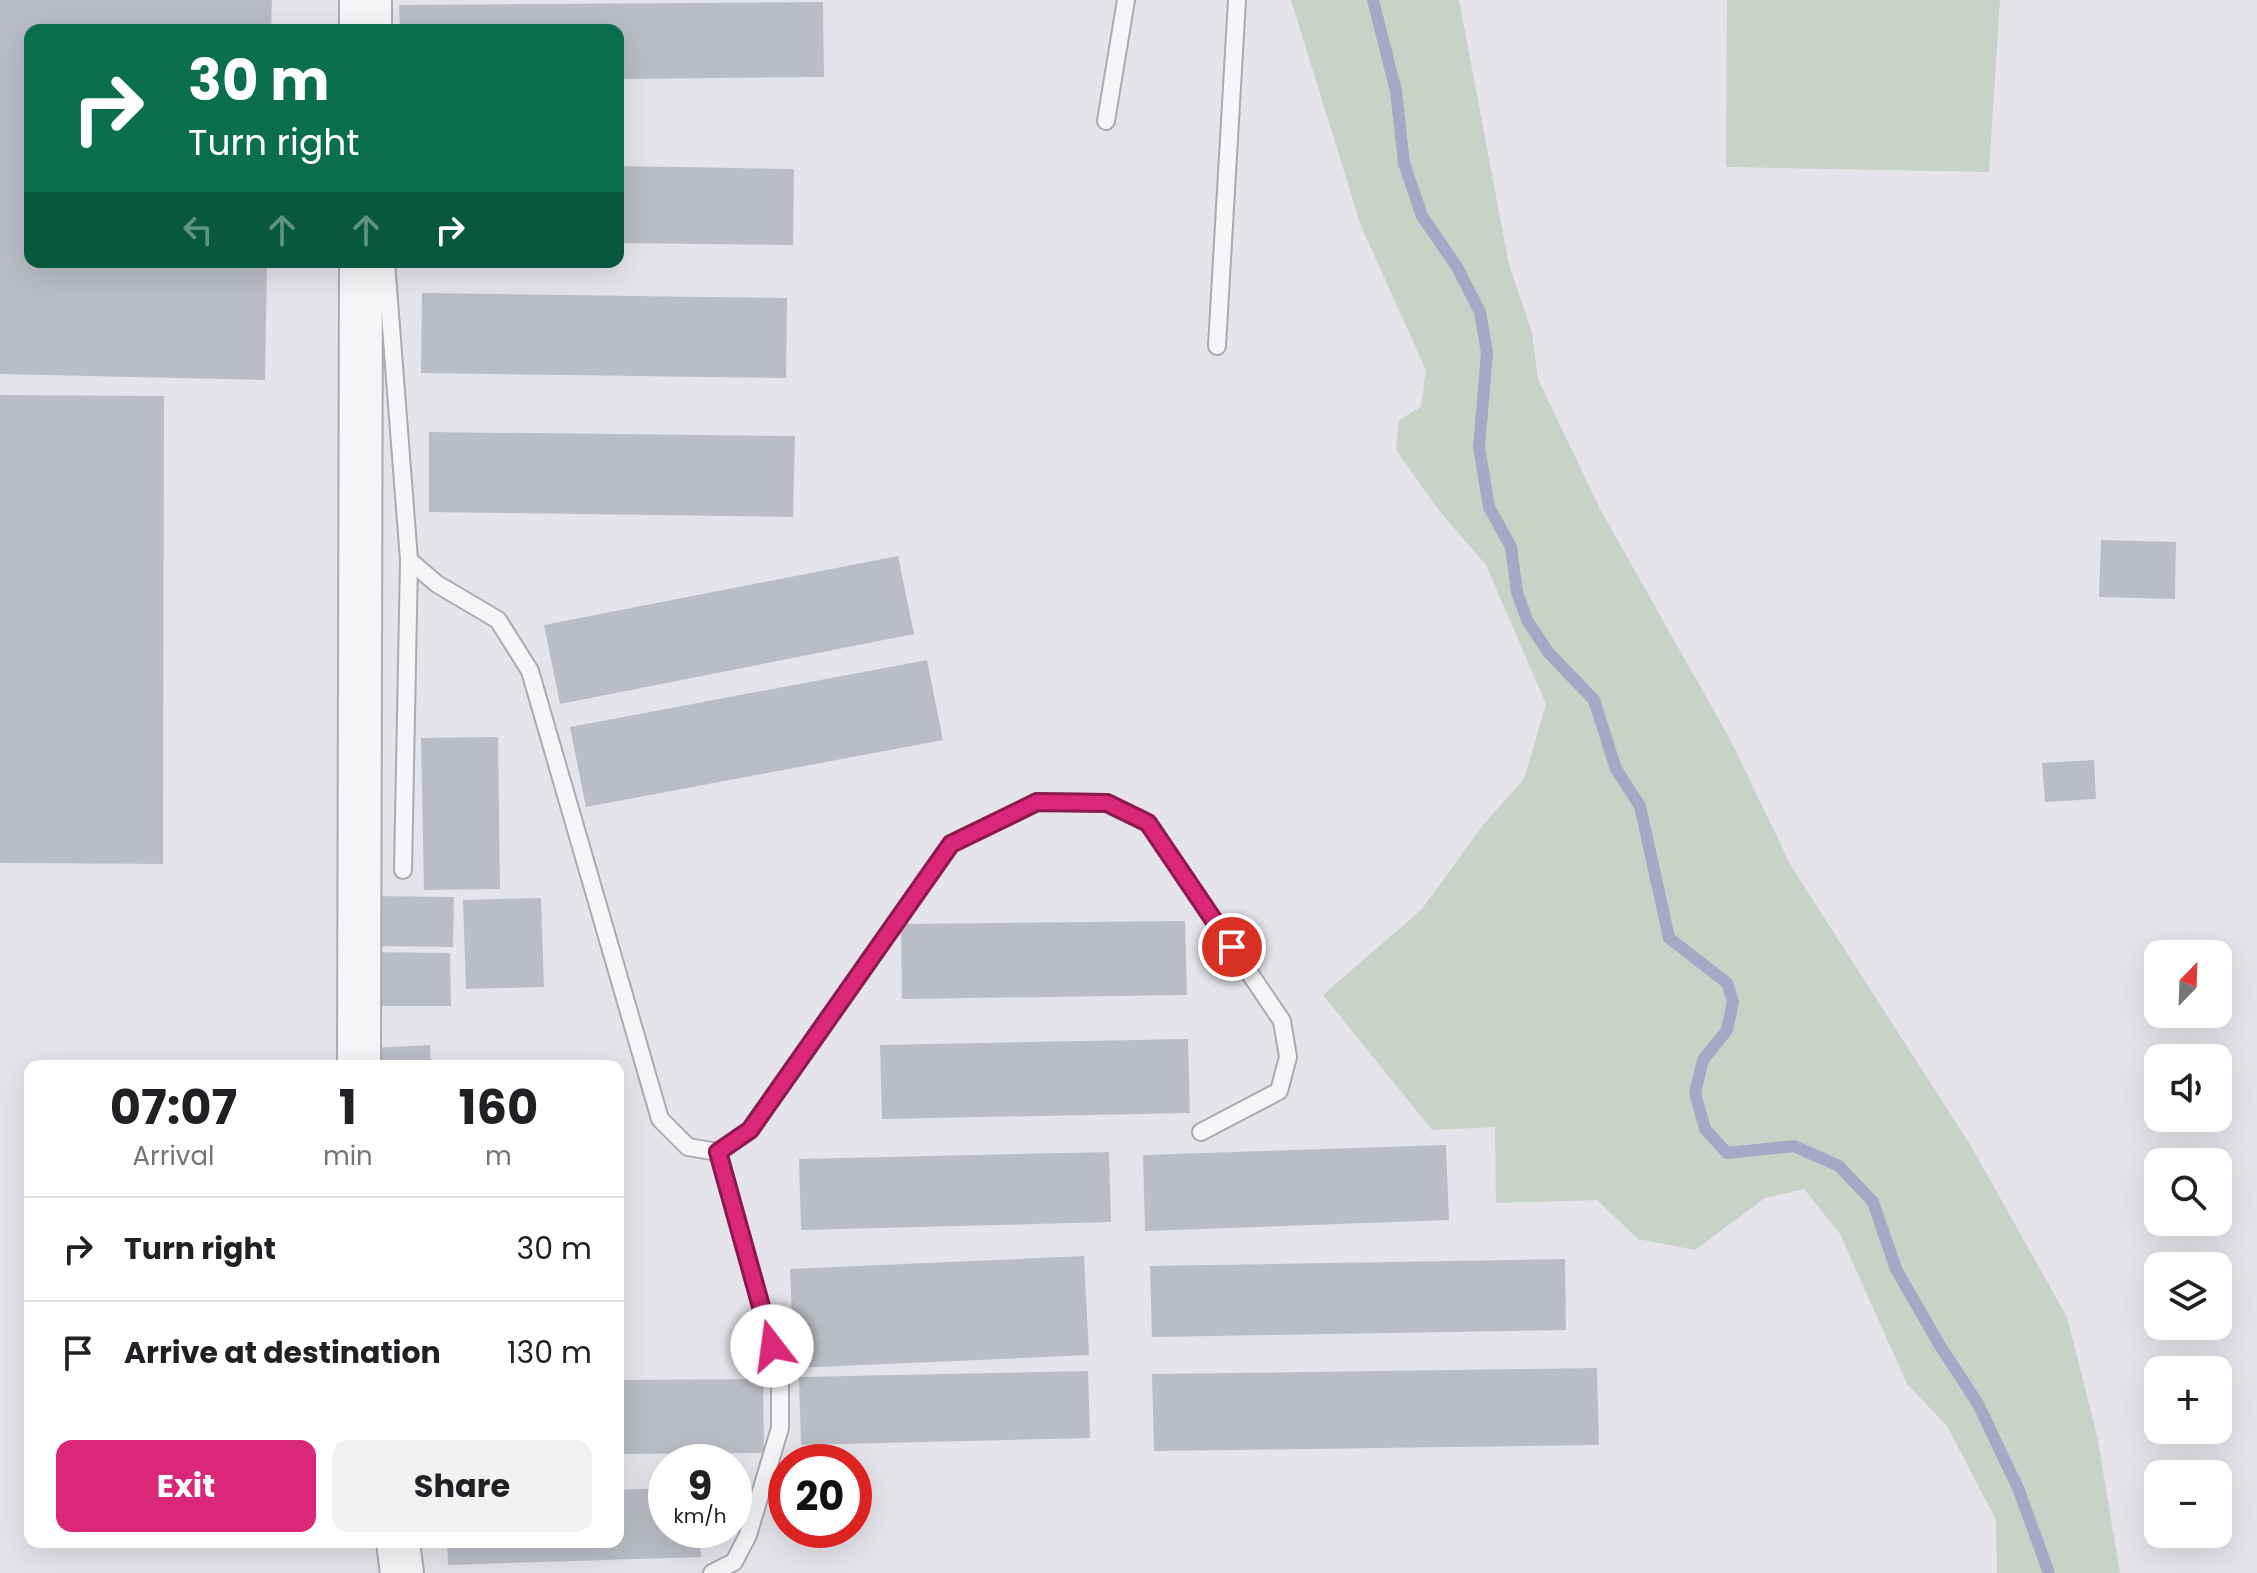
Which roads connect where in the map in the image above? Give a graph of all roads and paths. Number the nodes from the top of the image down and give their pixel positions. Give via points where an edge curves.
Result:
1 (361, 0) edge
2 (383, 0) edge
3 (1126, 0) edge
4 (1237, 0) edge
5 (361, 24) edge
6 (383, 24) edge
7 (1106, 121) dead end
8 (361, 268) edge
9 (386, 268) edge
10 (1217, 346) dead end
11 (409, 560) junction
12 (403, 870) dead end
13 (359, 1060) edge
14 (1201, 1132) dead end
15 (718, 1152) junction
16 (399, 1548) edge
17 (402, 1573) edge
18 (712, 1573) edge

1 - 5 street
2 - 6 lane
3 - 7 lane
4 - 10 lane
8 - 13 street
9 - 11 lane
11 - 12 lane
11 - 15 lane via 437,584 498,620 530,671 660,1119 688,1147
14 - 15 lane via 1279,1091 1288,1057 1282,1021 1148,823 1107,803 1037,802 951,844 750,1130
15 - 18 lane via 780,1374 780,1428 748,1535 734,1562
16 - 17 street

